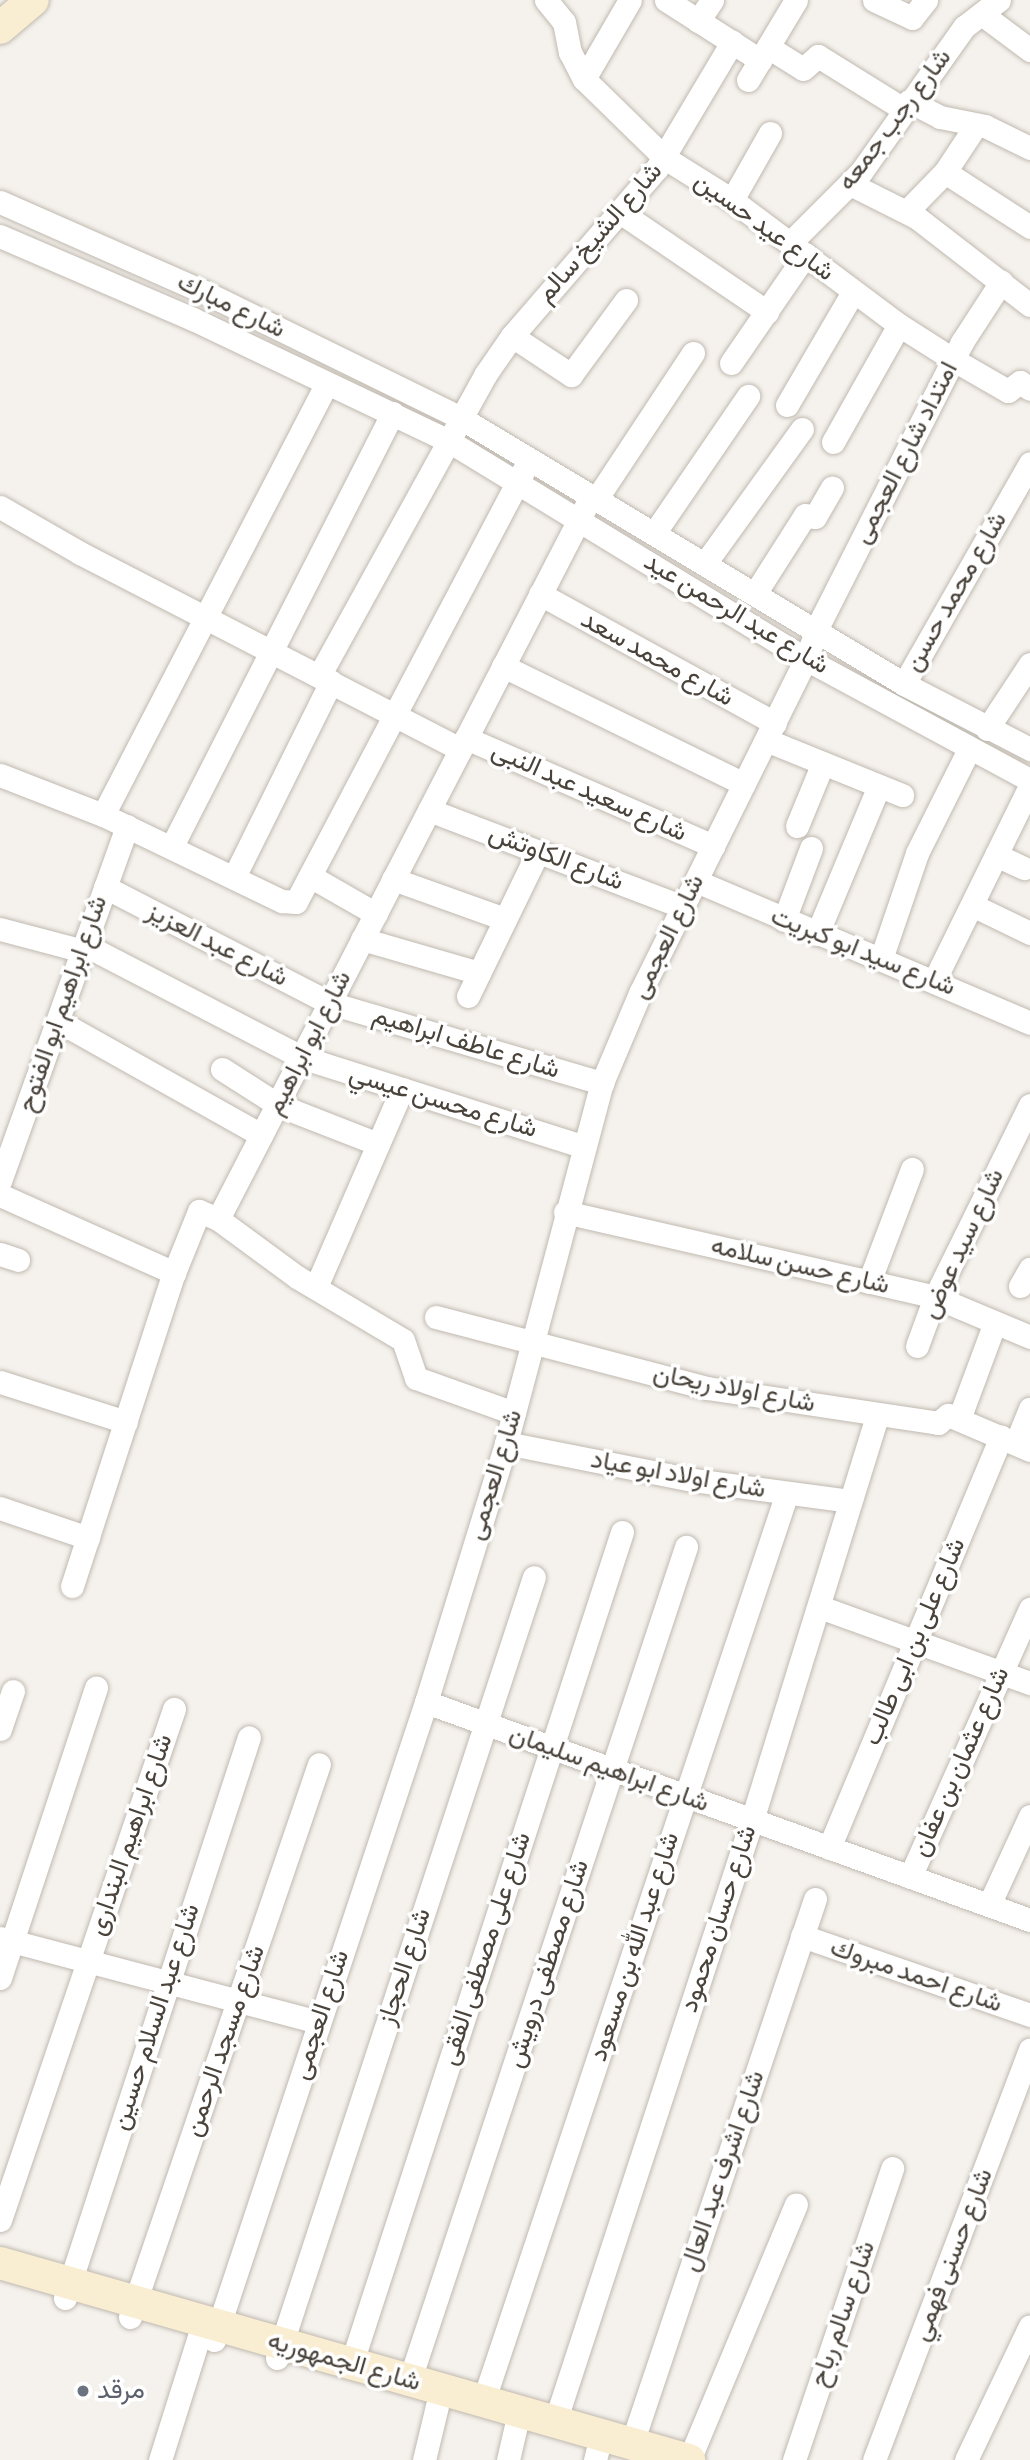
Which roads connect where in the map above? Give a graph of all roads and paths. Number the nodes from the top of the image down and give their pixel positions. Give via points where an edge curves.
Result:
1 (33, 0) edge
2 (546, 0) edge
3 (630, 0) edge
4 (666, 0) edge
5 (712, 0) edge
6 (796, 0) edge
7 (874, 0) edge
8 (926, 0) edge
9 (991, 7) edge
10 (698, 21) junction
11 (0, 28) edge
12 (732, 42) junction
13 (1030, 50) edge
14 (759, 63) junction
15 (584, 79) junction
16 (906, 105) junction
17 (975, 125) junction
18 (770, 133) dead end
19 (1028, 141) edge
20 (665, 158) junction
21 (945, 172) junction
22 (850, 184) junction
23 (732, 200) junction
24 (0, 202) edge
25 (907, 211) junction
26 (620, 212) junction
27 (1030, 227) edge
28 (0, 236) edge
29 (798, 248) junction
30 (150, 267) junction
31 (1001, 282) junction
32 (853, 292) junction
33 (137, 294) junction
34 (626, 300) dead end
35 (1030, 305) edge
36 (766, 312) junction
37 (900, 325) junction
38 (512, 336) junction
39 (693, 353) dead end
40 (954, 360) junction
41 (731, 363) dead end
42 (1027, 380) edge
43 (326, 384) junction
44 (748, 396) dead end
45 (787, 405) dead end
46 (393, 413) junction
47 (459, 417) junction
48 (802, 429) dead end
49 (447, 440) junction
50 (832, 442) dead end
51 (530, 458) junction
52 (1030, 463) edge
53 (517, 480) junction
54 (832, 488) dead end
55 (594, 497) junction
56 (0, 507) edge
57 (579, 518) junction
58 (655, 532) junction
59 (706, 562) junction
60 (756, 592) junction
61 (540, 594) junction
62 (203, 616) junction
63 (817, 628) junction
64 (269, 650) junction
65 (806, 659) junction
66 (1030, 664) edge
67 (503, 666) junction
68 (325, 679) junction
69 (904, 684) junction
70 (396, 715) junction
71 (986, 729) junction
72 (770, 732) junction
73 (463, 743) junction
74 (969, 749) junction
75 (1030, 749) edge
76 (823, 763) junction
77 (0, 775) edge
78 (1030, 779) edge
79 (744, 784) junction
80 (879, 786) junction
81 (1030, 786) edge
82 (902, 795) dead end
83 (429, 810) junction
84 (103, 815) junction
85 (127, 826) junction
86 (797, 826) dead end
87 (172, 846) junction
88 (713, 846) junction
89 (811, 848) dead end
90 (538, 852) junction
91 (996, 855) junction
92 (1024, 868) dead end
93 (234, 875) junction
94 (310, 876) junction
95 (393, 879) junction
96 (696, 881) junction
97 (104, 887) junction
98 (972, 905) junction
99 (683, 906) junction
100 (376, 914) junction
101 (505, 919) junction
102 (783, 920) junction
103 (0, 929) edge
104 (1030, 933) edge
105 (817, 934) junction
106 (362, 939) junction
107 (84, 948) junction
108 (881, 959) junction
109 (479, 973) junction
110 (935, 979) junction
111 (468, 996) dead end
112 (330, 1003) junction
113 (58, 1021) junction
114 (1030, 1023) edge
115 (301, 1058) junction
116 (222, 1069) dead end
117 (602, 1083) junction
118 (402, 1089) junction
119 (278, 1105) junction
120 (1030, 1105) edge
121 (1025, 1129) edge
122 (261, 1135) junction
123 (378, 1144) junction
124 (584, 1147) junction
125 (912, 1169) dead end
126 (0, 1181) edge
127 (0, 1195) edge
128 (565, 1212) junction
129 (218, 1219) junction
130 (174, 1273) junction
131 (869, 1282) junction
132 (316, 1287) junction
133 (935, 1297) junction
134 (436, 1317) dead end
135 (995, 1322) junction
136 (1030, 1337) edge
137 (532, 1342) junction
138 (917, 1346) dead end
139 (0, 1382) edge
140 (1030, 1409) edge
141 (514, 1413) junction
142 (877, 1415) junction
143 (948, 1421) junction
144 (126, 1422) junction
145 (506, 1443) junction
146 (1016, 1443) edge
147 (787, 1493) junction
148 (850, 1501) junction
149 (0, 1508) edge
150 (622, 1532) dead end
151 (88, 1538) junction
152 (685, 1547) dead end
153 (534, 1577) dead end
154 (72, 1586) dead end
155 (820, 1607) junction
156 (1030, 1609) edge
157 (915, 1641) junction
158 (1002, 1673) junction
159 (1030, 1683) edge
160 (96, 1687) dead end
161 (13, 1691) dead end
162 (426, 1702) junction
163 (174, 1709) dead end
164 (485, 1724) junction
165 (0, 1729) edge
166 (249, 1737) dead end
167 (552, 1748) junction
168 (320, 1764) dead end
169 (613, 1770) junction
170 (685, 1796) junction
171 (1030, 1816) edge
172 (752, 1820) junction
173 (829, 1848) junction
174 (910, 1877) junction
175 (815, 1899) dead end
176 (989, 1905) junction
177 (1030, 1920) edge
178 (802, 1936) junction
179 (6, 1940) edge
180 (89, 1961) junction
181 (0, 1978) edge
182 (168, 1982) junction
183 (239, 2000) junction
184 (1030, 2015) edge
185 (319, 2022) junction
186 (1030, 2050) edge
187 (1022, 2100) edge
188 (892, 2168) dead end
189 (796, 2204) dead end
190 (0, 2220) edge
191 (0, 2263) edge
192 (0, 2280) edge
193 (67, 2290) junction
194 (132, 2308) junction
195 (1030, 2326) edge
196 (210, 2334) junction
197 (279, 2351) junction
198 (351, 2365) junction
199 (410, 2382) junction
200 (483, 2402) junction
201 (437, 2406) junction
202 (555, 2422) junction
203 (516, 2426) junction
204 (635, 2452) edge
205 (597, 2454) edge
206 (160, 2460) edge
207 (424, 2460) edge
208 (508, 2460) edge
209 (689, 2460) edge
210 (794, 2460) edge
211 (874, 2460) edge
212 (965, 2460) edge

1 - 11 main road
2 - 15 street, شارع عيد حسين via 564,22 575,67
3 - 15 street
4 - 10 street
5 - 10 street
6 - 14 street
7 - 8 street via 912,18
9 - 13 street
9 - 16 street, شارع رجب جمعه via 964,27
10 - 12 street
12 - 14 street
12 - 20 street, شارع الشيخ سالم
14 - 16 street via 803,69 818,56
15 - 20 street, شارع عيد حسين
16 - 17 street
16 - 22 street, شارع رجب جمعه
17 - 19 street
17 - 21 street
18 - 23 street
20 - 23 street, شارع عيد حسين
20 - 26 street, شارع الشيخ سالم
21 - 25 street
21 - 27 street
22 - 25 street
22 - 29 street, شارع رجب جمعه
23 - 29 street, شارع عيد حسين
24 - 30 street, شارع مبارك
25 - 31 street
26 - 36 street
26 - 38 street, شارع الشيخ سالم
28 - 33 street, شارع مبارك
29 - 32 street, شارع عيد حسين
29 - 36 street, شارع رجب جمعه
30 - 33 street
30 - 47 street, شارع مبارك
31 - 35 street
31 - 40 street, امتداد شارع العجمى via 971,324
32 - 37 street, شارع عيد حسين
32 - 45 street
33 - 43 street, شارع مبارك
34 - 38 street via 571,375
36 - 41 street, شارع رجب جمعه
37 - 40 street, شارع عيد حسين
37 - 50 street
38 - 47 street, شارع الشيخ سالم
39 - 55 street, شارع ابو ابراهيم
40 - 42 street, شارع عيد حسين via 1009,392
40 - 63 street, امتداد شارع العجمى
43 - 46 street, شارع مبارك
43 - 62 street
44 - 58 street
46 - 49 street, شارع مبارك
46 - 64 street
47 - 49 street, شارع الشيخ سالم
47 - 51 street, شارع عبد الرحمن عيد
48 - 59 street
49 - 53 street, شارع عبد الرحمن عيد
49 - 68 street, شارع الشيخ سالم
51 - 53 street
51 - 55 street, شارع عبد الرحمن عيد
52 - 69 street, شارع محمد حسن
53 - 57 street, شارع عبد الرحمن عيد
53 - 70 street
54 - 60 street via 815,517 805,515
55 - 57 street, شارع ابو ابراهيم
55 - 58 street, شارع عبد الرحمن عيد
56 - 62 street, شارع سعيد عبد النبى
57 - 61 street, شارع ابو ابراهيم
57 - 65 street, شارع عبد الرحمن عيد
58 - 59 street, شارع عبد الرحمن عيد
59 - 60 street, شارع عبد الرحمن عيد
60 - 63 street, شارع عبد الرحمن عيد
61 - 67 street, شارع ابو ابراهيم
61 - 72 street, شارع محمد سعد
62 - 64 street, شارع سعيد عبد النبى
62 - 84 street
63 - 65 street, شارع العجمى
63 - 69 street, شارع عبد الرحمن عيد
64 - 68 street, شارع سعيد عبد النبى
64 - 87 street
65 - 72 street, شارع العجمى
65 - 74 street, شارع عبد الرحمن عيد
66 - 71 street
67 - 73 street, شارع ابو ابراهيم
67 - 79 street
68 - 70 street, شارع سعيد عبد النبى
68 - 93 street, شارع الشيخ سالم
69 - 71 street, شارع عبد الرحمن عيد
70 - 73 street, شارع سعيد عبد النبى
70 - 94 street
71 - 75 street, شارع عبد الرحمن عيد
72 - 76 street, شارع محمد سعد
72 - 79 street, شارع العجمى
73 - 83 street, شارع ابو ابراهيم
73 - 88 street, شارع سعيد عبد النبى
74 - 78 street, شارع عبد الرحمن عيد
74 - 108 street via 917,853
76 - 80 street, شارع محمد سعد
76 - 86 street
77 - 84 street
79 - 88 street, شارع العجمى
80 - 82 street, شارع محمد سعد
80 - 105 street
81 - 91 street
83 - 90 street, شارع الكاوتش
83 - 95 street, شارع ابو ابراهيم
84 - 85 street
85 - 87 street
85 - 97 street, شارع ابراهيم ابو الفتوح
87 - 93 street
88 - 96 street, شارع العجمى
89 - 102 street
90 - 99 street, شارع الكاوتش
90 - 101 street
91 - 92 street
91 - 98 street
93 - 94 street via 282,901 296,902
94 - 100 street
95 - 100 street, شارع ابو ابراهيم
95 - 101 street
96 - 99 street, شارع العجمى
96 - 102 street, شارع سيد ابو كبريت
97 - 107 street, شارع ابراهيم ابو الفتوح
97 - 112 street, شارع عبد العزيز
98 - 104 street
98 - 110 street
99 - 117 street, شارع العجمى
100 - 106 street, شارع ابو ابراهيم
101 - 109 street
102 - 105 street, شارع سيد ابو كبريت
103 - 107 street, شارع محسن عيسي
105 - 108 street, شارع سيد ابو كبريت
106 - 109 street
106 - 112 street, شارع ابو ابراهيم
107 - 113 street, شارع ابراهيم ابو الفتوح
107 - 115 street, شارع محسن عيسي
108 - 110 street, شارع سيد ابو كبريت
109 - 111 street
110 - 114 street, شارع سيد ابو كبريت
112 - 115 street, شارع ابو ابراهيم
112 - 117 street, شارع عاطف ابراهيم
113 - 122 street
113 - 126 street, شارع ابراهيم ابو الفتوح
115 - 118 street, شارع محسن عيسي
115 - 119 street, شارع ابو ابراهيم
116 - 119 street
117 - 124 street, شارع العجمى
118 - 123 street
118 - 124 street, شارع محسن عيسي
119 - 122 street, شارع ابو ابراهيم
119 - 123 street
120 - 121 street, شارع سيد عوض
121 - 133 street, شارع سيد عوض
122 - 129 street, شارع ابو ابراهيم
123 - 132 street
124 - 128 street, شارع العجمى
125 - 131 street
127 - 130 street
128 - 131 street, شارع حسن سلامه
128 - 137 street, شارع العجمى
129 - 130 street via 203,1211 195,1213
129 - 132 street
130 - 144 street
131 - 133 street, شارع حسن سلامه
132 - 141 street via 403,1340 416,1378
133 - 135 street, شارع حسن سلامه
133 - 138 street, شارع سيد عوض
134 - 137 street, شارع اولاد ريحان
135 - 136 street, شارع حسن سلامه
135 - 143 street
137 - 141 street, شارع العجمى
137 - 142 street, شارع اولاد ريحان via 706,1388
139 - 144 street
140 - 146 street, شارع على بن ابى طالب
141 - 145 street, شارع العجمى
142 - 143 street, شارع اولاد ريحان
142 - 148 street, شارع حسان محمود
143 - 146 street, شارع اولاد ريحان
144 - 151 street
145 - 147 street, شارع اولاد ابو عياد
145 - 162 street, شارع العجمى
146 - 157 street, شارع على بن ابى طالب
147 - 148 street, شارع اولاد ابو عياد
147 - 170 street, شارع عبد الله بن مسعود
148 - 155 street, شارع حسان محمود
149 - 151 street
150 - 167 street, شارع على مصطفى الفقى
151 - 154 street
152 - 169 street, شارع مصطفى درويش
153 - 164 street, شارع الحجاز
155 - 157 street
155 - 172 street, شارع حسان محمود
156 - 158 street, شارع عثمان بن عفان
157 - 158 street
157 - 173 street, شارع على بن ابى طالب
158 - 159 street
158 - 174 street, شارع عثمان بن عفان
160 - 179 street
161 - 165 street
162 - 164 street, شارع ابراهيم سليمان
162 - 185 street, شارع العجمى
163 - 180 street, شارع ابراهيم البندارى
164 - 167 street, شارع ابراهيم سليمان
164 - 197 street, شارع الحجاز
166 - 182 street, شارع عبد السلام حسين
167 - 169 street, شارع ابراهيم سليمان
167 - 198 street, شارع على مصطفى الفقى
168 - 183 street, شارع مسجد الرحمن
169 - 170 street, شارع ابراهيم سليمان
169 - 199 street, شارع مصطفى درويش
170 - 172 street, شارع ابراهيم سليمان
170 - 200 street, شارع عبد الله بن مسعود
171 - 176 street
172 - 173 street, شارع ابراهيم سليمان
172 - 202 street, شارع حسان محمود
173 - 174 street, شارع ابراهيم سليمان
174 - 176 street, شارع ابراهيم سليمان
175 - 178 street, شارع اشرف عبد العال
176 - 177 street, شارع ابراهيم سليمان
178 - 184 street, شارع احمد مبروك
178 - 204 street, شارع اشرف عبد العال
179 - 180 street
179 - 181 street
180 - 182 street
180 - 190 street, شارع ابراهيم البندارى
182 - 183 street
182 - 193 street, شارع عبد السلام حسين
183 - 185 street
183 - 194 street, شارع مسجد الرحمن
185 - 196 street, شارع العجمى
186 - 187 street, شارع حسنى فهمي
187 - 211 street, شارع حسنى فهمي
188 - 210 street, شارع سالم رباح
189 - 209 street
191 - 193 main road, شارع الجمهوريه
192 - 193 main road, شارع الجمهوريه
193 - 194 main road, شارع الجمهوريه
194 - 196 main road, شارع الجمهوريه
195 - 212 street
196 - 197 main road, شارع الجمهوريه
196 - 206 street, شارع العجمى
197 - 198 main road, شارع الجمهوريه
197 - 201 main road, شارع الجمهوريه
198 - 199 main road, شارع الجمهوريه
199 - 200 main road, شارع الجمهوريه
200 - 202 main road, شارع الجمهوريه
201 - 203 main road, شارع الجمهوريه
201 - 207 street
202 - 204 main road, شارع الجمهوريه
203 - 205 main road, شارع الجمهوريه
203 - 208 street
204 - 205 main road, شارع الجمهوريه
204 - 209 main road, شارع الجمهوريه

